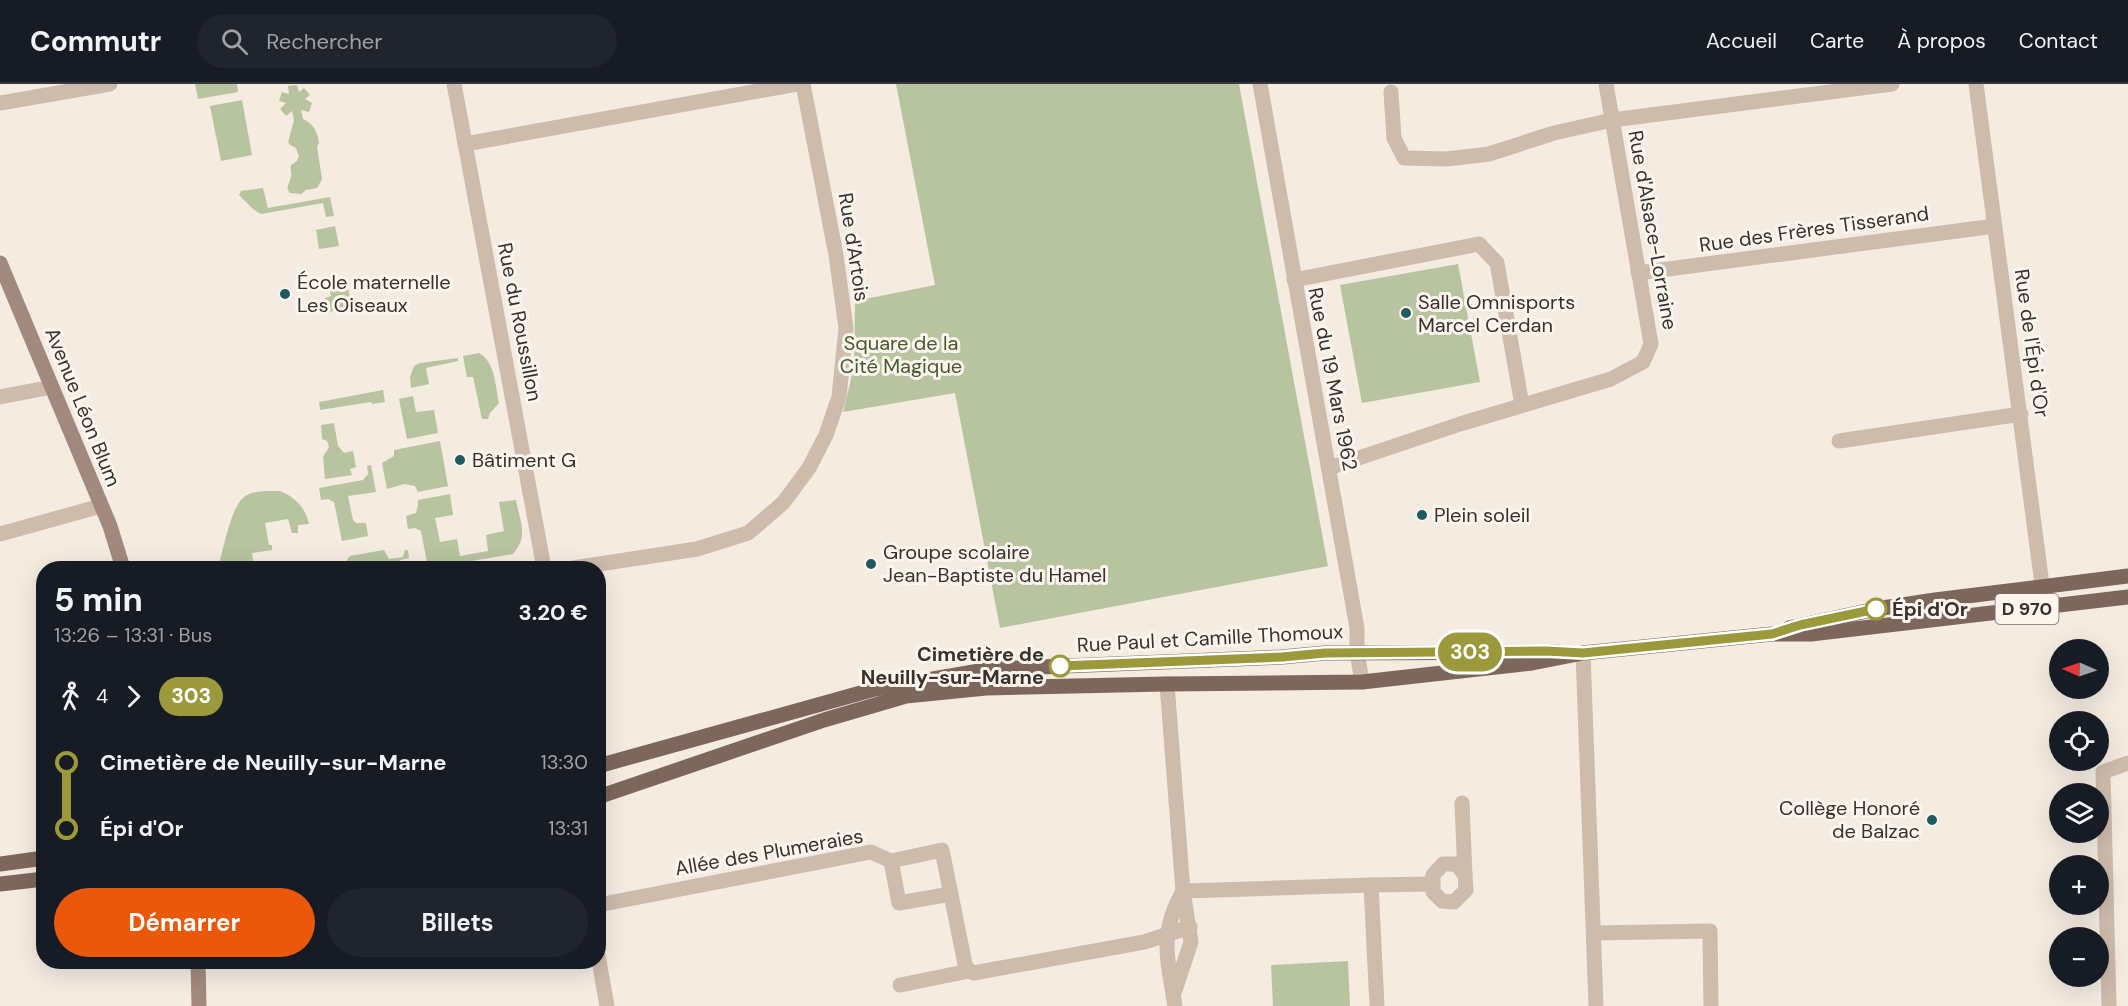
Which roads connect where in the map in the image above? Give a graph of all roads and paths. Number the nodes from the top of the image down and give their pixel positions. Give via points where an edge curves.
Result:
1 (110, 84) edge
2 (454, 84) edge
3 (798, 84) edge
4 (803, 84) edge
5 (1260, 84) edge
6 (1606, 84) edge
7 (1892, 84) edge
8 (1976, 84) edge
9 (1391, 92) dead end
10 (0, 103) edge
11 (1612, 120) junction
12 (465, 144) junction
13 (1995, 226) junction
14 (0, 263) edge
15 (1638, 273) junction
16 (1294, 280) junction
17 (52, 387) junction
18 (0, 397) edge
19 (1522, 405) junction
20 (2021, 414) junction
21 (1839, 441) dead end
22 (1329, 468) junction
23 (101, 506) junction
24 (0, 534) edge
25 (121, 561) edge
26 (543, 561) edge
27 (606, 563) edge
28 (2128, 576) edge
29 (2043, 587) junction
30 (2128, 597) edge
31 (2045, 607) junction
32 (1772, 634) junction
33 (1357, 652) junction
34 (1583, 653) junction
35 (1362, 682) junction
36 (1167, 684) junction
37 (606, 764) edge
38 (2128, 764) edge
39 (606, 794) edge
40 (1462, 804) dead end
41 (36, 859) edge
42 (891, 861) junction
43 (0, 864) edge
44 (1465, 875) junction
45 (36, 880) edge
46 (0, 884) edge
47 (1432, 884) junction
48 (1371, 885) junction
49 (1183, 891) junction
50 (951, 894) junction
51 (606, 904) edge
52 (1190, 927) junction
53 (1594, 933) junction
54 (1167, 935) junction
55 (194, 969) edge
56 (198, 969) edge
57 (600, 969) edge
58 (969, 971) junction
59 (900, 985) dead end
60 (1174, 1001) edge
61 (199, 1005) edge
62 (607, 1006) edge
63 (1377, 1006) edge
64 (1596, 1006) edge
65 (1711, 1006) edge
66 (2109, 1006) edge

1 - 10 street
2 - 12 street, Rue du Roussillon
3 - 12 street
4 - 27 street, Rue d'Artois via 846,328 839,397 826,435 809,468 783,503 748,533 698,549
5 - 16 street, Rue du 19 Mars 1962
6 - 11 street, Rue d'Alsace-Lorraine
7 - 11 street
8 - 13 street, Rue de l'Épi d'Or
9 - 11 street via 1394,138 1404,158 1447,159 1489,154
11 - 15 street, Rue d'Alsace-Lorraine
12 - 26 street, Rue du Roussillon
13 - 15 street, Rue des Frères Tisserand
13 - 20 street, Rue de l'Épi d'Or
14 - 17 main road, Avenue Léon Blum
15 - 19 street, Rue d'Alsace-Lorraine via 1651,344 1642,362 1611,379
16 - 19 street via 1479,243 1497,263
16 - 22 street, Rue du 19 Mars 1962
17 - 18 street
17 - 23 main road, Avenue Léon Blum
19 - 22 street, Rue d'Alsace-Lorraine
20 - 21 street
20 - 29 street, Rue de l'Épi d'Or
22 - 33 street, Rue du 19 Mars 1962 via 1357,628
23 - 24 street
23 - 25 main road, Avenue Léon Blum
28 - 29 main road, Rue Paul et Camille Thomoux / D 970
29 - 31 street, Rue de l'Épi d'Or
29 - 32 main road, Rue Paul et Camille Thomoux / D 970 via 1876,609
30 - 31 main road, Rue Paul et Camille Thomoux / D 970
31 - 32 main road, Rue Paul et Camille Thomoux / D 970 via 1811,634
32 - 34 main road, Rue Paul et Camille Thomoux / D 970
33 - 34 main road, Rue Paul et Camille Thomoux / D 970
33 - 35 street, Rue du 19 Mars 1962
33 - 37 main road, Rue Paul et Camille Thomoux / D 970 via 991,669 875,689
34 - 35 main road, Rue Paul et Camille Thomoux / D 970 via 1532,663
34 - 53 street
35 - 36 main road, Rue Paul et Camille Thomoux / D 970
36 - 39 main road, Rue Paul et Camille Thomoux / D 970 via 986,688 906,696
36 - 49 street
38 - 66 street via 2103,772
40 - 44 street
41 - 43 main road
42 - 50 street via 899,903
42 - 50 street, Allée des Plumeraies via 942,850
42 - 51 street, Allée des Plumeraies via 871,852
44 - 47 street via 1456,864 1443,864 1432,875
44 - 47 street via 1466,890 1454,902 1442,901 1432,892
45 - 46 main road
47 - 48 street
48 - 49 street
48 - 63 street
49 - 52 street
49 - 54 street
50 - 58 street, Allée des Plumeraies
52 - 54 street
52 - 60 street via 1191,942
53 - 64 street
53 - 65 street via 1710,931
54 - 58 street via 979,974
54 - 60 street
55 - 61 main road
56 - 61 main road
57 - 62 street
58 - 59 street

